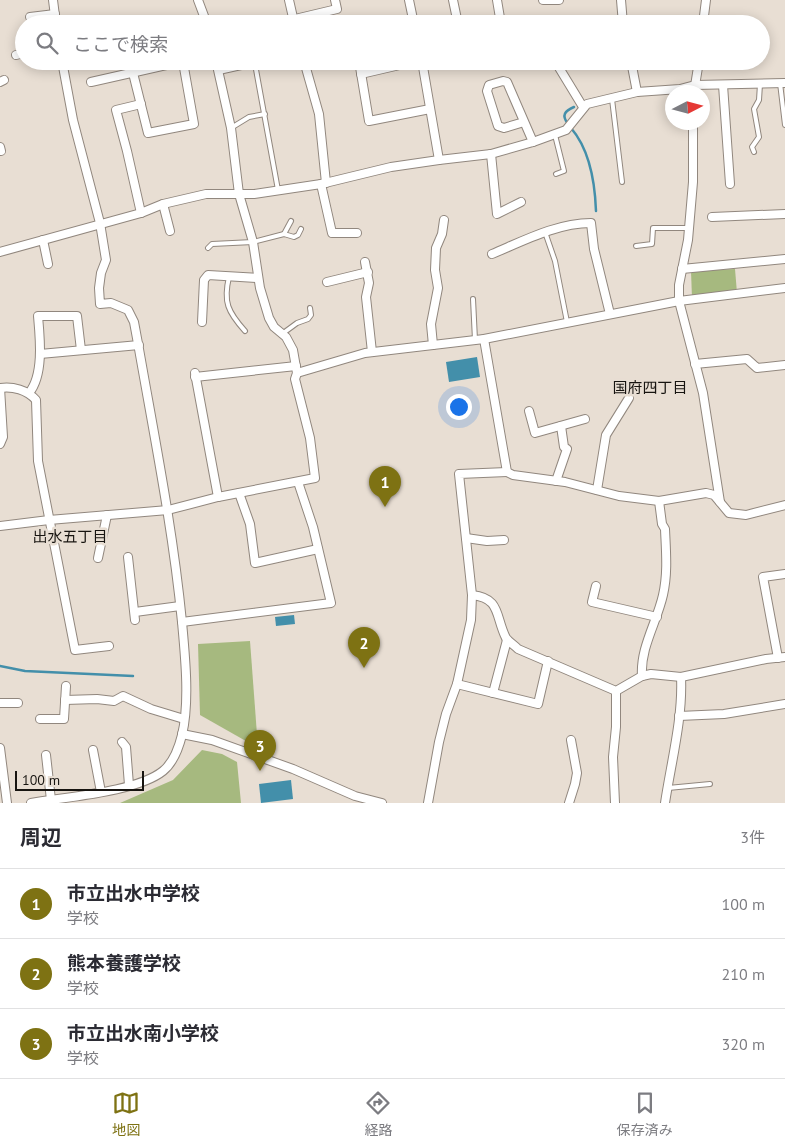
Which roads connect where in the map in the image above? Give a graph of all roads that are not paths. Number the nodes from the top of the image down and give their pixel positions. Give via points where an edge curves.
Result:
1 (52, 0) edge
2 (198, 0) edge
3 (288, 0) edge
4 (335, 0) edge
5 (409, 0) edge
6 (453, 0) edge
7 (497, 0) edge
8 (543, 0) edge
9 (559, 0) edge
10 (620, 0) edge
11 (706, 0) edge
12 (55, 14) joint
13 (47, 15) edge
14 (204, 15) edge
15 (292, 15) edge
16 (316, 15) edge
17 (412, 15) edge
18 (456, 15) edge
19 (499, 15) edge
20 (622, 15) edge
21 (704, 15) edge
22 (64, 70) edge
23 (132, 70) edge
24 (144, 70) edge
25 (184, 70) edge
26 (228, 70) edge
27 (256, 70) edge
28 (306, 70) edge
29 (361, 70) edge
30 (379, 70) edge
31 (423, 70) edge
32 (560, 70) edge
33 (633, 70) edge
34 (698, 70) edge
35 (219, 72) joint
36 (133, 73) junction
37 (361, 74) junction
38 (91, 82) dead end
39 (782, 83) edge
40 (760, 84) junction
41 (696, 85) edge
42 (723, 85) junction
43 (710, 87) edge
44 (665, 90) edge
45 (637, 92) junction
46 (612, 99) junction
47 (141, 104) junction
48 (583, 107) junction
49 (430, 110) junction
50 (265, 114) junction
51 (524, 122) junction
52 (785, 125) edge
53 (231, 128) junction
54 (693, 130) edge
55 (554, 135) junction
56 (533, 142) junction
57 (754, 152) dead end
58 (491, 154) junction
59 (439, 160) junction
60 (556, 174) dead end
61 (622, 182) dead end
62 (323, 183) junction
63 (730, 184) dead end
64 (278, 190) junction
65 (239, 194) junction
66 (521, 202) dead end
67 (163, 204) junction
68 (141, 213) junction
69 (785, 214) edge
70 (712, 217) dead end
71 (444, 220) dead end
72 (291, 221) dead end
73 (100, 223) junction
74 (689, 228) junction
75 (301, 229) dead end
76 (170, 230) dead end
77 (545, 232) junction
78 (357, 233) dead end
79 (284, 234) junction
80 (43, 240) junction
81 (253, 242) junction
82 (636, 246) dead end
83 (208, 248) dead end
84 (0, 252) edge
85 (492, 254) dead end
86 (785, 259) edge
87 (365, 262) dead end
88 (48, 264) dead end
89 (682, 269) junction
90 (368, 272) junction
91 (229, 277) junction
92 (258, 278) junction
93 (327, 282) dead end
94 (785, 288) edge
95 (473, 300) dead end
96 (679, 301) junction
97 (310, 308) dead end
98 (610, 314) junction
99 (202, 322) dead end
100 (567, 322) junction
101 (245, 331) dead end
102 (282, 334) junction
103 (484, 339) junction
104 (474, 340) junction
105 (139, 345) junction
106 (433, 345) junction
107 (81, 350) junction
108 (372, 352) junction
109 (40, 354) junction
110 (695, 364) junction
111 (785, 365) edge
112 (296, 370) junction
113 (0, 388) edge
114 (30, 393) junction
115 (629, 398) dead end
116 (529, 411) dead end
117 (585, 419) dead end
118 (562, 426) junction
119 (0, 444) edge
120 (507, 472) junction
121 (556, 481) junction
122 (298, 482) junction
123 (597, 490) junction
124 (239, 493) junction
125 (218, 497) junction
126 (659, 501) junction
127 (720, 502) junction
128 (785, 505) edge
129 (168, 510) junction
130 (108, 515) junction
131 (49, 520) junction
132 (0, 526) edge
133 (466, 538) junction
134 (504, 540) dead end
135 (318, 549) junction
136 (128, 557) dead end
137 (98, 558) dead end
138 (785, 574) edge
139 (596, 586) dead end
140 (472, 595) junction
141 (180, 606) junction
142 (656, 617) junction
143 (182, 622) junction
144 (507, 640) junction
145 (109, 646) dead end
146 (781, 657) edge
147 (548, 661) junction
148 (642, 676) junction
149 (680, 677) junction
150 (457, 684) junction
151 (66, 686) dead end
152 (616, 691) junction
153 (493, 693) junction
154 (65, 700) junction
155 (0, 703) edge
156 (18, 703) dead end
157 (785, 704) edge
158 (679, 716) junction
159 (40, 719) dead end
160 (184, 720) junction
161 (182, 734) junction
162 (571, 740) dead end
163 (122, 742) dead end
164 (0, 748) edge
165 (93, 750) dead end
166 (44, 761) dead end
167 (710, 784) dead end
168 (128, 785) junction
169 (668, 788) junction
170 (102, 792) junction
171 (51, 800) junction
172 (7, 803) edge
173 (31, 803) edge
174 (382, 803) edge
175 (428, 803) edge
176 (569, 803) edge
177 (615, 803) edge
178 (665, 803) edge

1 - 12 street
2 - 14 street
3 - 15 street
4 - 16 street via 337,9
5 - 17 street
6 - 18 street
7 - 19 street
8 - 9 street
10 - 20 street
11 - 21 street
12 - 13 street
22 - 73 street
23 - 36 street
24 - 36 street
25 - 47 street via 194,124 148,133
26 - 35 lane
27 - 50 lane
28 - 62 street via 318,114
29 - 37 street
30 - 37 street
31 - 49 street
32 - 48 street
33 - 45 street
34 - 41 street
35 - 53 street
36 - 38 street
36 - 47 street
37 - 49 street via 369,121
39 - 40 street
39 - 52 lane
40 - 42 street
40 - 57 lane via 759,100 754,109 759,137 752,147
42 - 43 street
42 - 63 street
44 - 45 street
45 - 46 street
46 - 48 street
46 - 61 lane
47 - 68 street via 116,110
48 - 55 street via 566,130
49 - 59 street
50 - 53 lane via 249,117
50 - 64 lane
51 - 51 street via 507,82 503,80 488,85 498,126 504,128
51 - 56 street
53 - 65 street
54 - 74 street
55 - 56 street
55 - 60 lane via 564,171
56 - 58 street
58 - 59 street
58 - 66 street via 497,214
59 - 62 street
62 - 64 street
62 - 78 street via 332,233
64 - 65 street
65 - 67 street via 206,194
65 - 81 street
67 - 68 street
67 - 76 street
68 - 73 street
69 - 70 street
71 - 106 street via 436,248 438,288 431,324
72 - 79 lane
73 - 80 street
73 - 105 street via 106,260 101,272 100,304 111,303 128,310
74 - 82 lane via 652,228 652,244
74 - 89 street
75 - 79 lane via 298,235
77 - 85 street
77 - 98 street via 591,223
77 - 100 lane via 555,261
79 - 81 lane
80 - 84 street
80 - 88 street
81 - 83 lane via 212,244
81 - 92 street
86 - 89 street
87 - 90 street
89 - 96 street
90 - 93 street
90 - 108 street via 370,283 366,298
91 - 92 street
91 - 99 street via 208,275 204,280
91 - 101 lane via 226,291 228,306
92 - 102 street via 269,318
94 - 96 street
95 - 104 lane
96 - 98 street
96 - 110 street
97 - 102 lane via 308,319
98 - 100 street
100 - 103 street
102 - 112 street via 293,350
103 - 104 street
103 - 120 street
104 - 106 street
105 - 107 street
105 - 129 street
106 - 108 street
107 - 109 street
107 - 109 street via 77,316 38,316
108 - 112 street
109 - 114 street via 35,387
110 - 111 street via 747,359 757,368
110 - 127 street via 704,393
112 - 122 street via 295,379 310,438 314,478
112 - 125 street via 195,375
113 - 114 street
113 - 119 street via 3,437
114 - 131 street via 36,400 38,461
115 - 123 street via 606,435
116 - 118 street via 535,433
117 - 118 street
118 - 121 street via 564,447 567,449
120 - 121 street
120 - 133 street via 460,474
121 - 123 street
122 - 124 street
122 - 135 street
123 - 126 street
124 - 125 street
124 - 135 street via 250,524 255,563
125 - 129 street
126 - 127 street via 706,493 714,495
126 - 142 street via 665,529 667,574
127 - 128 street via 729,513 746,515
129 - 130 street
129 - 141 street
130 - 131 street
130 - 137 street
131 - 132 street
131 - 145 street via 75,650
133 - 134 street
133 - 140 street
135 - 143 street via 330,603
136 - 141 street via 135,616
138 - 146 street via 763,577
139 - 142 street via 592,602
140 - 144 street via 483,596 493,603
140 - 150 street via 471,620
141 - 143 street
142 - 148 street via 641,663
143 - 160 street via 186,663
144 - 147 street via 518,649
144 - 153 street
146 - 149 street
147 - 152 street
147 - 153 street via 538,704
148 - 149 street
148 - 152 street
149 - 158 street
150 - 153 street
150 - 175 street via 444,723
151 - 154 street
152 - 177 street via 612,757
154 - 159 street via 64,719
154 - 160 street via 97,698 114,701 123,696
155 - 156 street
157 - 158 street via 724,714
158 - 169 street
160 - 161 street
161 - 168 street via 169,765 162,772
161 - 174 street via 212,740 293,769 354,796
162 - 176 street via 576,773
163 - 168 street via 126,747
164 - 172 street
165 - 170 street
166 - 171 street
167 - 169 lane
168 - 170 street
169 - 178 street
170 - 171 street
171 - 173 street

